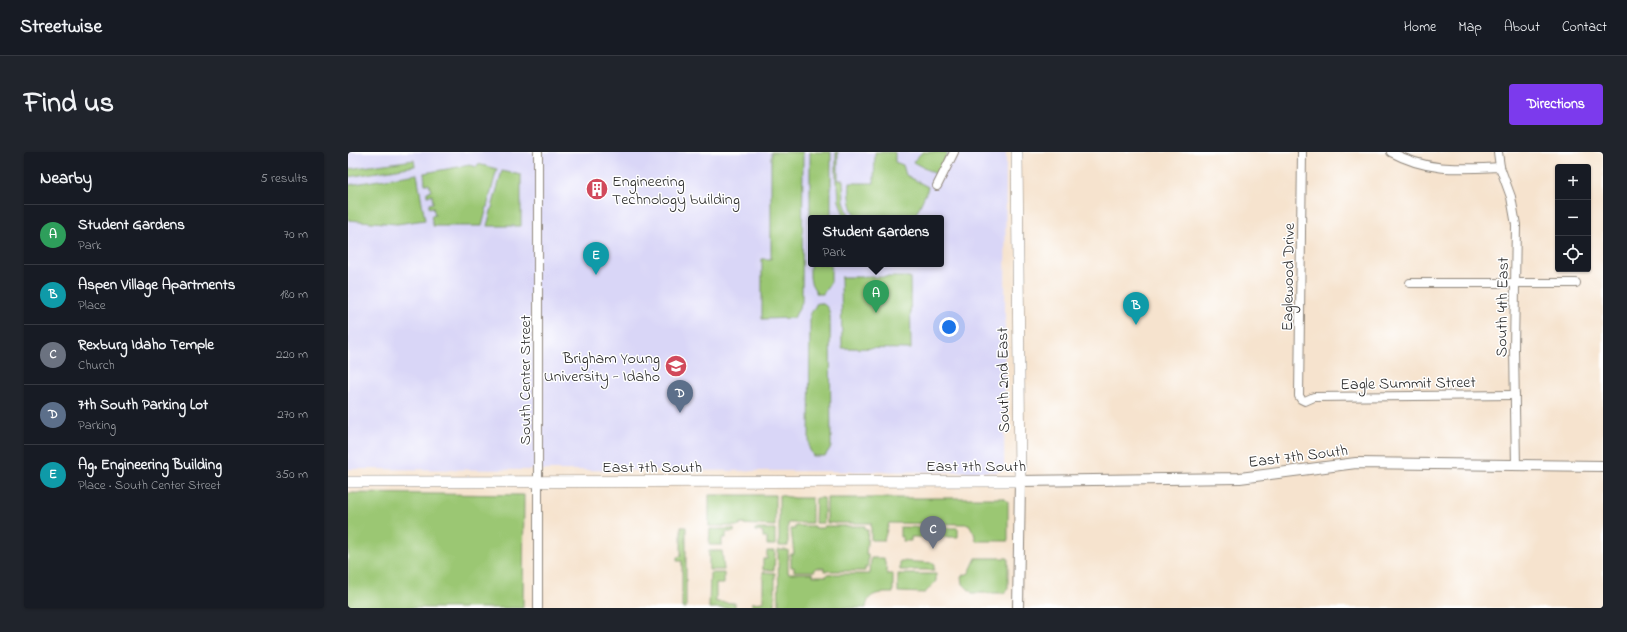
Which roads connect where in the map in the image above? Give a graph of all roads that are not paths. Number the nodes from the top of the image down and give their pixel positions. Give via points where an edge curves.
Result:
1 (538, 152) edge
2 (954, 152) edge
3 (1017, 152) edge
4 (1302, 152) edge
5 (1391, 152) edge
6 (1498, 152) edge
7 (1500, 167) junction
8 (937, 186) dead end
9 (1410, 283) dead end
10 (1576, 283) dead end
11 (1516, 284) junction
12 (1515, 395) junction
13 (1303, 400) joint
14 (1516, 466) junction
15 (1603, 466) edge
16 (537, 481) junction
17 (1020, 481) junction
18 (348, 482) edge
19 (538, 608) edge
20 (1018, 608) edge

1 - 16 street, South Center Street
2 - 8 street
3 - 17 main road, South 2nd East
4 - 13 street, Eaglewood Drive via 1299,396
5 - 7 street via 1428,167
6 - 7 street, South 4th East
7 - 11 street, South 4th East via 1512,197 1516,225
9 - 11 street
10 - 11 street
11 - 12 street, South 4th East
12 - 13 street, Eagle Summit Street via 1314,397
12 - 14 street, South 4th East
14 - 15 street, East 7th South
14 - 17 street, East 7th South via 1356,463 1240,478
16 - 17 main road, East 7th South
16 - 18 main road, East 7th South
16 - 19 street, South Center Street
17 - 20 street, South 2nd East

